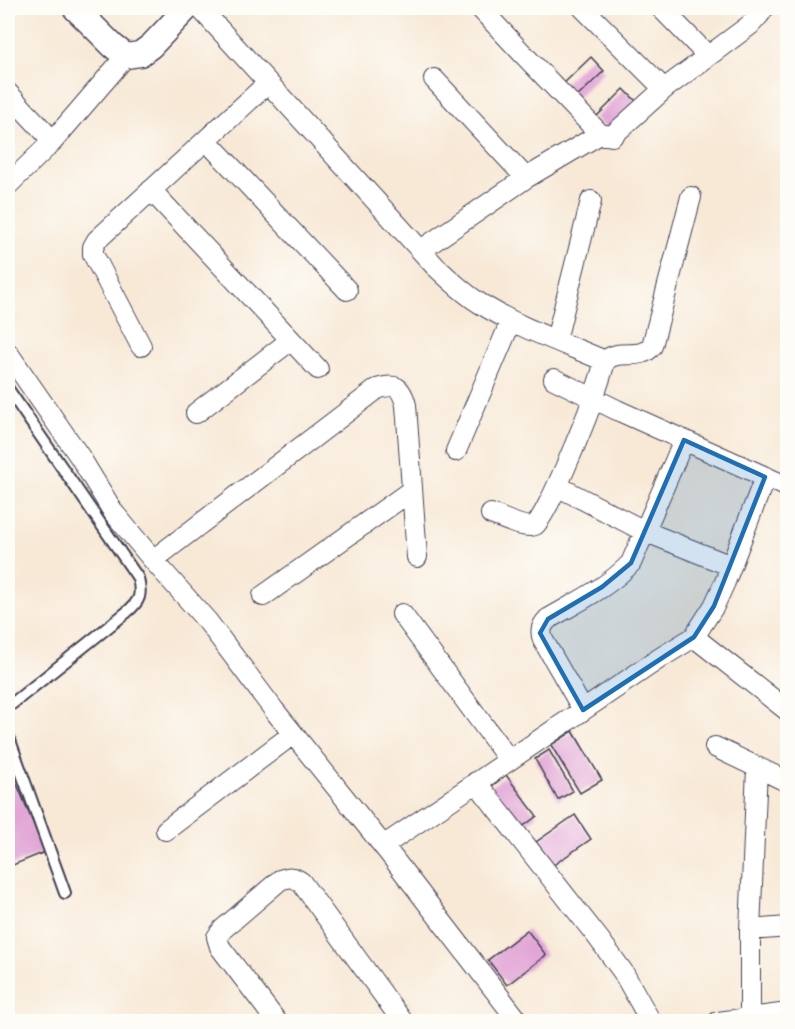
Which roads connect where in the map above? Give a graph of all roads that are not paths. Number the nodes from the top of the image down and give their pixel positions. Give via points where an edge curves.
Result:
1 (75, 8) edge
2 (187, 8) edge
3 (200, 8) edge
4 (480, 8) edge
5 (583, 8) edge
6 (661, 8) edge
7 (764, 8) edge
8 (126, 56) junction
9 (708, 56) junction
10 (434, 79) dead end
11 (268, 83) junction
12 (664, 89) junction
13 (8, 93) edge
14 (600, 134) junction
15 (206, 140) junction
16 (53, 141) junction
17 (526, 178) junction
18 (8, 185) edge
19 (151, 190) junction
20 (691, 197) dead end
21 (591, 201) dead end
22 (421, 250) junction
23 (347, 290) dead end
24 (511, 321) junction
25 (291, 340) junction
26 (556, 340) junction
27 (141, 346) dead end
28 (8, 353) edge
29 (604, 361) junction
30 (318, 369) dead end
31 (554, 379) dead end
32 (8, 389) edge
33 (594, 398) junction
34 (196, 413) dead end
35 (684, 440) junction
36 (456, 451) dead end
37 (780, 480) edge
38 (557, 486) junction
39 (412, 490) junction
40 (491, 514) dead end
41 (644, 531) junction
42 (417, 557) dead end
43 (153, 560) junction
44 (731, 566) junction
45 (263, 596) dead end
46 (402, 614) dead end
47 (694, 637) junction
48 (8, 707) edge
49 (583, 710) junction
50 (788, 711) edge
51 (293, 734) junction
52 (8, 735) edge
53 (715, 747) dead end
54 (509, 760) junction
55 (758, 768) junction
56 (476, 782) junction
57 (788, 782) edge
58 (166, 830) dead end
59 (382, 846) junction
60 (65, 893) dead end
61 (788, 927) edge
62 (750, 930) junction
63 (788, 1013) edge
64 (750, 1018) junction
65 (724, 1021) edge
66 (277, 1022) edge
67 (403, 1022) edge
68 (519, 1022) edge
69 (651, 1022) edge

1 - 8 street
2 - 8 street via 151,46 140,54
3 - 11 street
4 - 14 street
5 - 12 street
6 - 9 street
7 - 9 street via 750,25
8 - 16 street
9 - 12 street
10 - 17 street
11 - 15 street
11 - 22 street
12 - 14 street via 612,136
13 - 16 street
14 - 17 street
15 - 19 street
15 - 23 street
16 - 18 street
17 - 22 street
19 - 25 street
19 - 27 street via 93,246 93,254
20 - 29 street via 652,346 639,354 614,354
21 - 26 street
22 - 24 street via 456,286
24 - 26 street
24 - 36 street
25 - 30 street
25 - 34 street
26 - 29 street
28 - 43 street via 114,513
29 - 33 street
31 - 33 street
32 - 48 lane via 138,578 141,590 138,603
33 - 35 street
33 - 38 street
35 - 37 street
35 - 41 street
37 - 44 street
38 - 40 street via 534,525
38 - 41 street
39 - 42 street
39 - 43 street via 406,405 398,387 388,386 377,389
39 - 45 street
41 - 44 street
41 - 49 street via 630,563 619,576 542,625 543,640
43 - 51 street via 208,622
44 - 47 street via 714,606
46 - 54 street
47 - 49 street
47 - 50 street
49 - 54 street
51 - 58 street
51 - 59 street
52 - 60 lane
53 - 55 street
54 - 56 street
55 - 57 street
55 - 62 street
56 - 59 street
56 - 69 street via 599,939
59 - 68 street
61 - 62 street
62 - 64 street
63 - 64 street
64 - 65 street
66 - 67 street via 220,947 218,937 280,880 294,877

